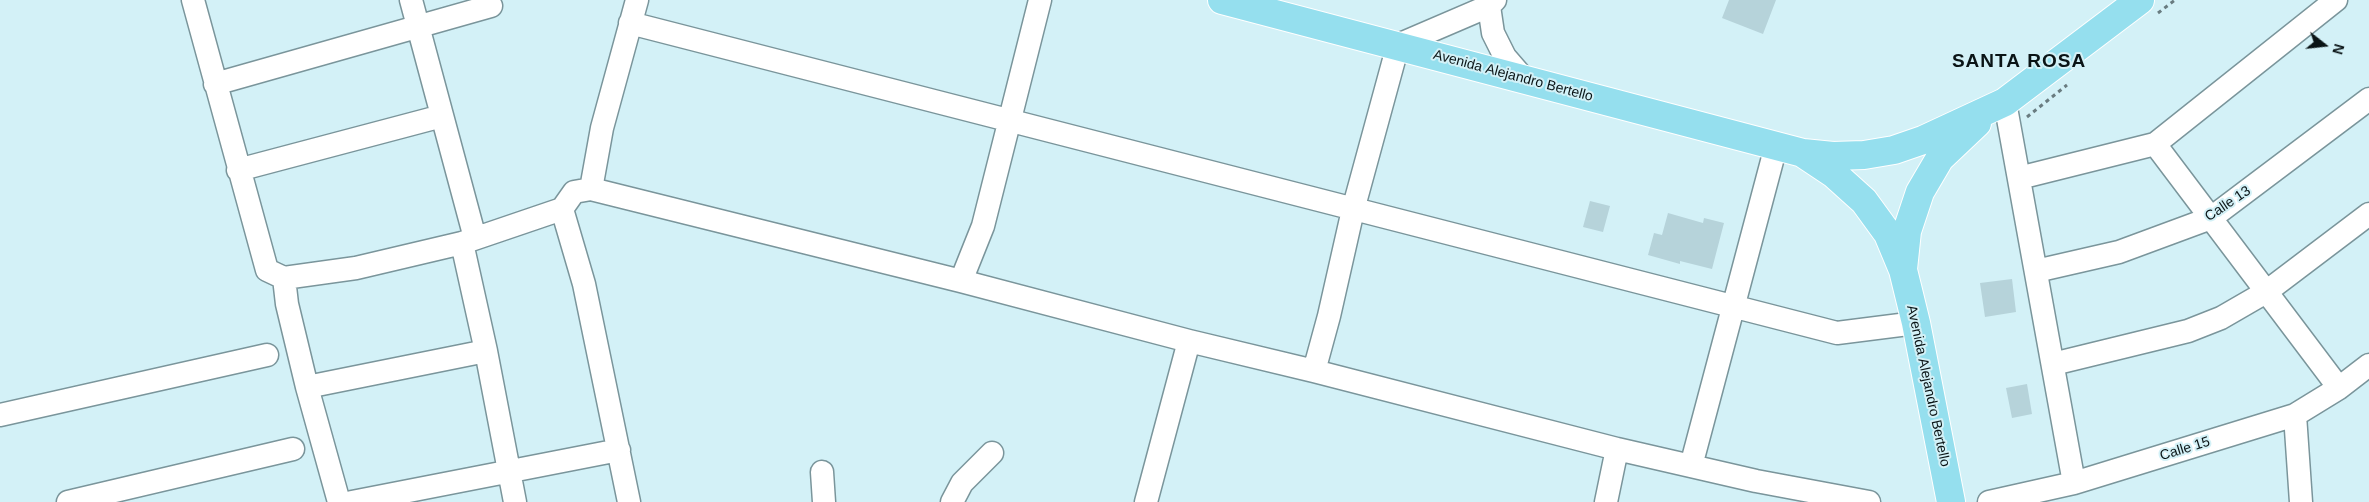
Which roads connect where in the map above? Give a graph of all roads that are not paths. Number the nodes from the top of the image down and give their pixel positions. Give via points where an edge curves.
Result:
1 (193, 0) edge
2 (411, 0) edge
3 (637, 0) edge
4 (1040, 0) edge
5 (1222, 0) edge
6 (2140, 0) edge
7 (2336, 0) edge
8 (1492, 3) edge
9 (491, 6) dead end
10 (630, 23) junction
11 (418, 26) junction
12 (1398, 45) junction
13 (1524, 79) junction
14 (215, 84) junction
15 (2369, 99) edge
16 (2005, 102) junction
17 (442, 116) junction
18 (1009, 119) junction
19 (2155, 144) junction
20 (1776, 146) junction
21 (1803, 153) junction
22 (238, 170) junction
23 (2019, 178) junction
24 (591, 188) junction
25 (562, 209) junction
26 (1353, 210) junction
27 (2369, 214) edge
28 (2211, 218) junction
29 (468, 240) junction
30 (1903, 270) junction
31 (2036, 271) junction
32 (284, 278) junction
33 (961, 280) junction
34 (2266, 292) junction
35 (1733, 308) junction
36 (1916, 323) junction
37 (1189, 341) junction
38 (486, 350) junction
39 (267, 355) dead end
40 (2052, 364) junction
41 (2369, 365) edge
42 (1314, 371) junction
43 (307, 387) junction
44 (2339, 388) junction
45 (0, 415) edge
46 (2295, 415) junction
47 (294, 449) dead end
48 (618, 450) junction
49 (1617, 450) junction
50 (992, 453) dead end
51 (1690, 466) junction
52 (508, 471) junction
53 (822, 472) dead end
54 (2074, 483) junction
55 (1830, 499) edge
56 (68, 502) edge
57 (339, 502) edge
58 (352, 502) edge
59 (515, 502) edge
60 (629, 502) edge
61 (824, 502) edge
62 (952, 502) edge
63 (1146, 502) edge
64 (1606, 502) edge
65 (1869, 502) edge
66 (1951, 502) edge
67 (1989, 502) edge
68 (2301, 502) edge

1 - 14 street
2 - 11 street
3 - 10 street
4 - 18 street
5 - 12 main road, Avenida Alejandro Bertello
6 - 16 main road, Avenida Alejandro Bertello
7 - 19 street
8 - 12 street
8 - 13 street via 1493,33 1505,57
9 - 11 street
10 - 18 street
10 - 24 street via 602,128
11 - 14 street
11 - 17 street
12 - 13 main road, Avenida Alejandro Bertello
12 - 26 street
13 - 20 main road, Avenida Alejandro Bertello
14 - 22 street
15 - 28 street, Calle 13
16 - 21 main road, Avenida Alejandro Bertello via 1894,150 1849,156
16 - 23 street
16 - 30 main road, Avenida Alejandro Bertello via 1964,134 1940,158 1917,200 1907,230
17 - 22 street
17 - 29 street
18 - 26 street
18 - 33 street via 983,226
19 - 23 street
19 - 28 street
20 - 21 main road, Avenida Alejandro Bertello
20 - 35 street
21 - 30 main road, Avenida Alejandro Bertello via 1834,174 1864,201 1888,234
22 - 32 street via 267,270
23 - 31 street
24 - 25 street via 574,192
24 - 33 street
25 - 29 street
25 - 48 street via 584,284
26 - 35 street
26 - 42 street
27 - 34 street
28 - 31 street, Calle 13 via 2119,252
28 - 34 street
29 - 32 street via 356,268
29 - 38 street
30 - 36 main road, Avenida Alejandro Bertello
31 - 40 street
32 - 43 street
33 - 37 street
34 - 40 street via 2221,318 2188,331
34 - 44 street
35 - 36 street via 1837,333
35 - 51 street
36 - 66 main road, Avenida Alejandro Bertello
37 - 42 street
37 - 63 street
38 - 43 street
38 - 52 street
39 - 45 street
40 - 54 street
41 - 44 street, Calle 15
42 - 49 street
43 - 57 street
44 - 46 street, Calle 15
46 - 54 street, Calle 15
46 - 68 street
47 - 56 street
48 - 52 street
48 - 60 street
49 - 51 street
49 - 64 street
50 - 62 street via 962,483
51 - 55 street
52 - 58 street
52 - 59 street
53 - 61 street
54 - 67 street, Calle 15
55 - 65 street

